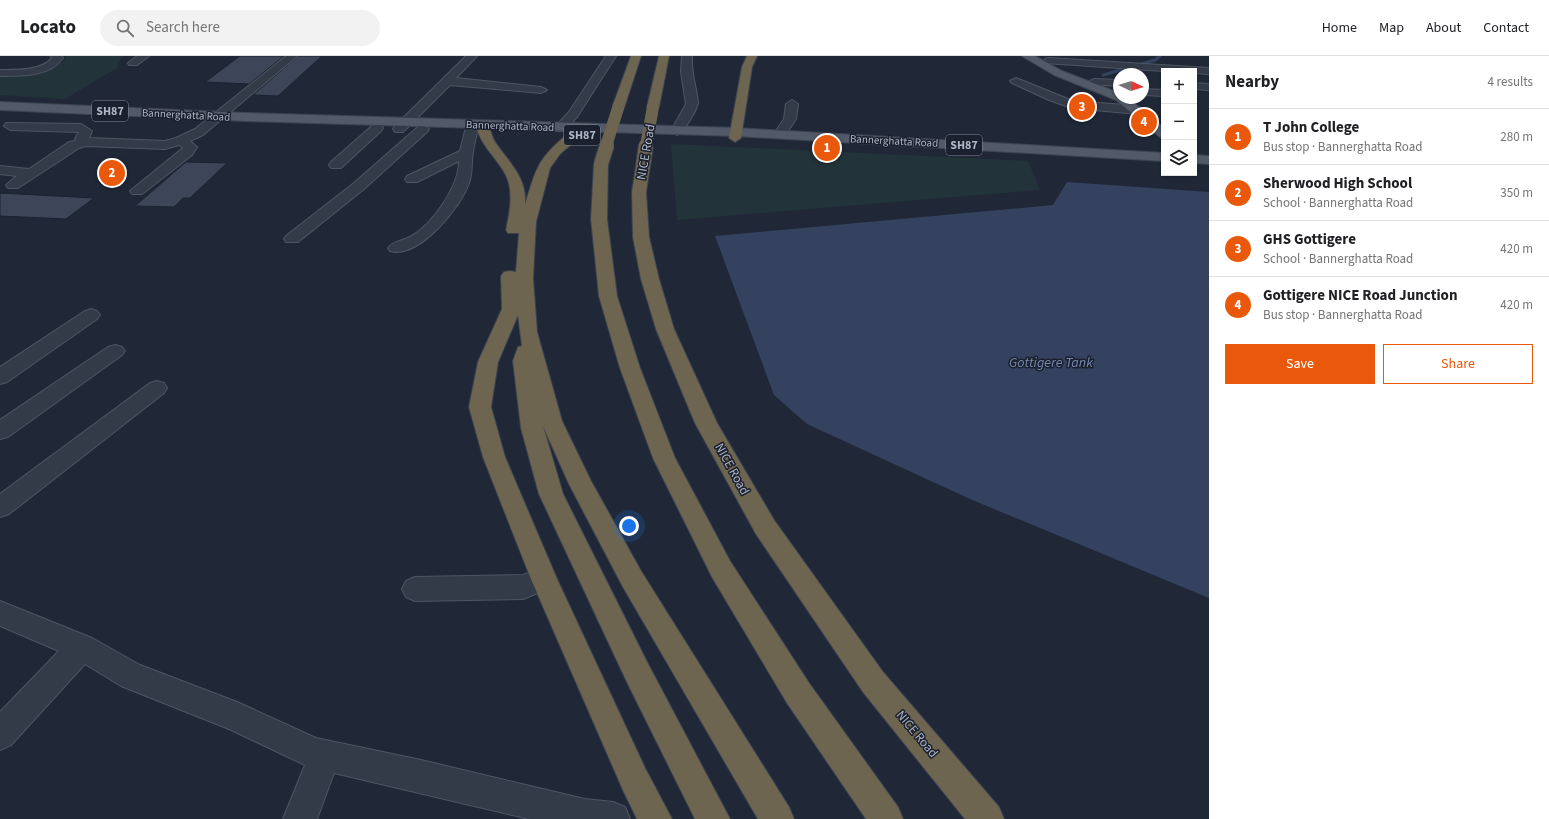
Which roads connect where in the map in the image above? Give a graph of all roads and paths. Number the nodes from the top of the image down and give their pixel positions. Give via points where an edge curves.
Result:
1 (56, 56) edge
2 (144, 56) edge
3 (292, 56) edge
4 (472, 56) edge
5 (611, 56) edge
6 (636, 56) edge
7 (664, 56) edge
8 (687, 56) edge
9 (752, 56) edge
10 (1027, 56) edge
11 (1045, 58) edge
12 (133, 63) dead end
13 (1209, 71) edge
14 (0, 73) edge
15 (447, 81) junction
16 (1016, 81) dead end
17 (1149, 84) edge
18 (1161, 85) edge
19 (1097, 86) junction
20 (1197, 86) edge
21 (1209, 87) edge
22 (541, 90) dead end
23 (1113, 91) edge
24 (1149, 93) edge
25 (1161, 94) edge
26 (1197, 95) edge
27 (1209, 96) edge
28 (792, 104) dead end
29 (1131, 104) edge
30 (0, 106) edge
31 (1138, 110) junction
32 (0, 112) edge
33 (724, 117) dead end
34 (216, 119) junction
35 (10, 126) dead end
36 (403, 126) junction
37 (377, 128) junction
38 (423, 129) junction
39 (479, 129) junction
40 (574, 130) junction
41 (677, 130) junction
42 (1161, 131) edge
43 (780, 134) junction
44 (722, 135) junction
45 (736, 135) junction
46 (86, 142) junction
47 (181, 142) junction
48 (466, 153) junction
49 (1161, 157) edge
50 (1161, 163) edge
51 (336, 164) dead end
52 (0, 170) edge
53 (32, 173) junction
54 (412, 179) dead end
55 (13, 186) dead end
56 (137, 191) dead end
57 (292, 239) dead end
58 (396, 248) dead end
59 (91, 315) dead end
60 (522, 316) junction
61 (115, 351) dead end
62 (0, 376) edge
63 (157, 388) dead end
64 (0, 432) edge
65 (0, 507) edge
66 (544, 580) junction
67 (415, 589) dead end
68 (0, 613) edge
69 (82, 647) junction
70 (0, 734) edge
71 (326, 756) junction
72 (300, 819) edge
73 (614, 819) edge
74 (655, 819) edge
75 (714, 819) edge
76 (777, 819) edge
77 (886, 819) edge
78 (987, 819) edge

1 - 14 street via 58,58 55,62 42,68 15,74
2 - 12 street
3 - 34 street
4 - 15 street
5 - 40 street via 573,114
6 - 77 highway, bridge via 602,164 599,219 608,296 630,368 664,458 721,569 790,680
7 - 78 highway, NICE Road, bridge via 639,192 641,237 665,329 706,423 765,527 869,676
8 - 41 street via 686,72 692,104
9 - 45 highway via 747,67
10 - 19 main road via 1058,73
11 - 13 street
11 - 19 main road
15 - 22 street
15 - 36 street
16 - 31 street via 1072,104
17 - 18 street
19 - 23 street
20 - 21 street
24 - 25 street
26 - 27 street
28 - 43 street via 790,119
29 - 31 main road
30 - 34 main road, Bannerghatta Road / SH87
31 - 42 main road
32 - 34 main road, Bannerghatta Road / SH87
33 - 44 highway
34 - 36 main road, Bannerghatta Road / SH87
34 - 37 main road, Bannerghatta Road / SH87
34 - 47 street
35 - 46 street via 81,128 86,131 81,139
36 - 37 main road, Bannerghatta Road / SH87
36 - 38 main road, Bannerghatta Road / SH87
36 - 39 main road, Bannerghatta Road / SH87
37 - 51 street
38 - 39 main road, Bannerghatta Road / SH87
38 - 57 street via 359,186
39 - 40 main road, Bannerghatta Road / SH87
39 - 40 main road, Bannerghatta Road / SH87
39 - 48 street
39 - 60 highway via 513,174 517,185 518,203 510,272
40 - 41 main road, Bannerghatta Road / SH87
40 - 44 main road, Bannerghatta Road / SH87
40 - 60 highway via 543,168 528,222
41 - 44 main road, Bannerghatta Road / SH87
43 - 45 main road, Bannerghatta Road / SH87
43 - 49 main road, Bannerghatta Road / SH87
44 - 45 main road, Bannerghatta Road / SH87
45 - 50 main road, Bannerghatta Road / SH87
46 - 47 street via 165,145
46 - 53 street via 74,145
47 - 56 street via 190,147 187,152
48 - 54 street
48 - 58 street via 466,169 462,184 452,201 438,220 416,240
52 - 53 street
53 - 55 street
59 - 62 street
60 - 66 highway via 488,362 480,407 494,457
60 - 75 highway via 523,362 532,428 551,494 636,670
60 - 76 highway via 551,421 581,484 632,579
61 - 64 street
63 - 65 street
66 - 67 street via 523,587
66 - 74 highway via 634,779
68 - 69 street
69 - 70 street
69 - 71 street via 131,676 237,717 314,753
71 - 72 street
71 - 73 street via 585,816

